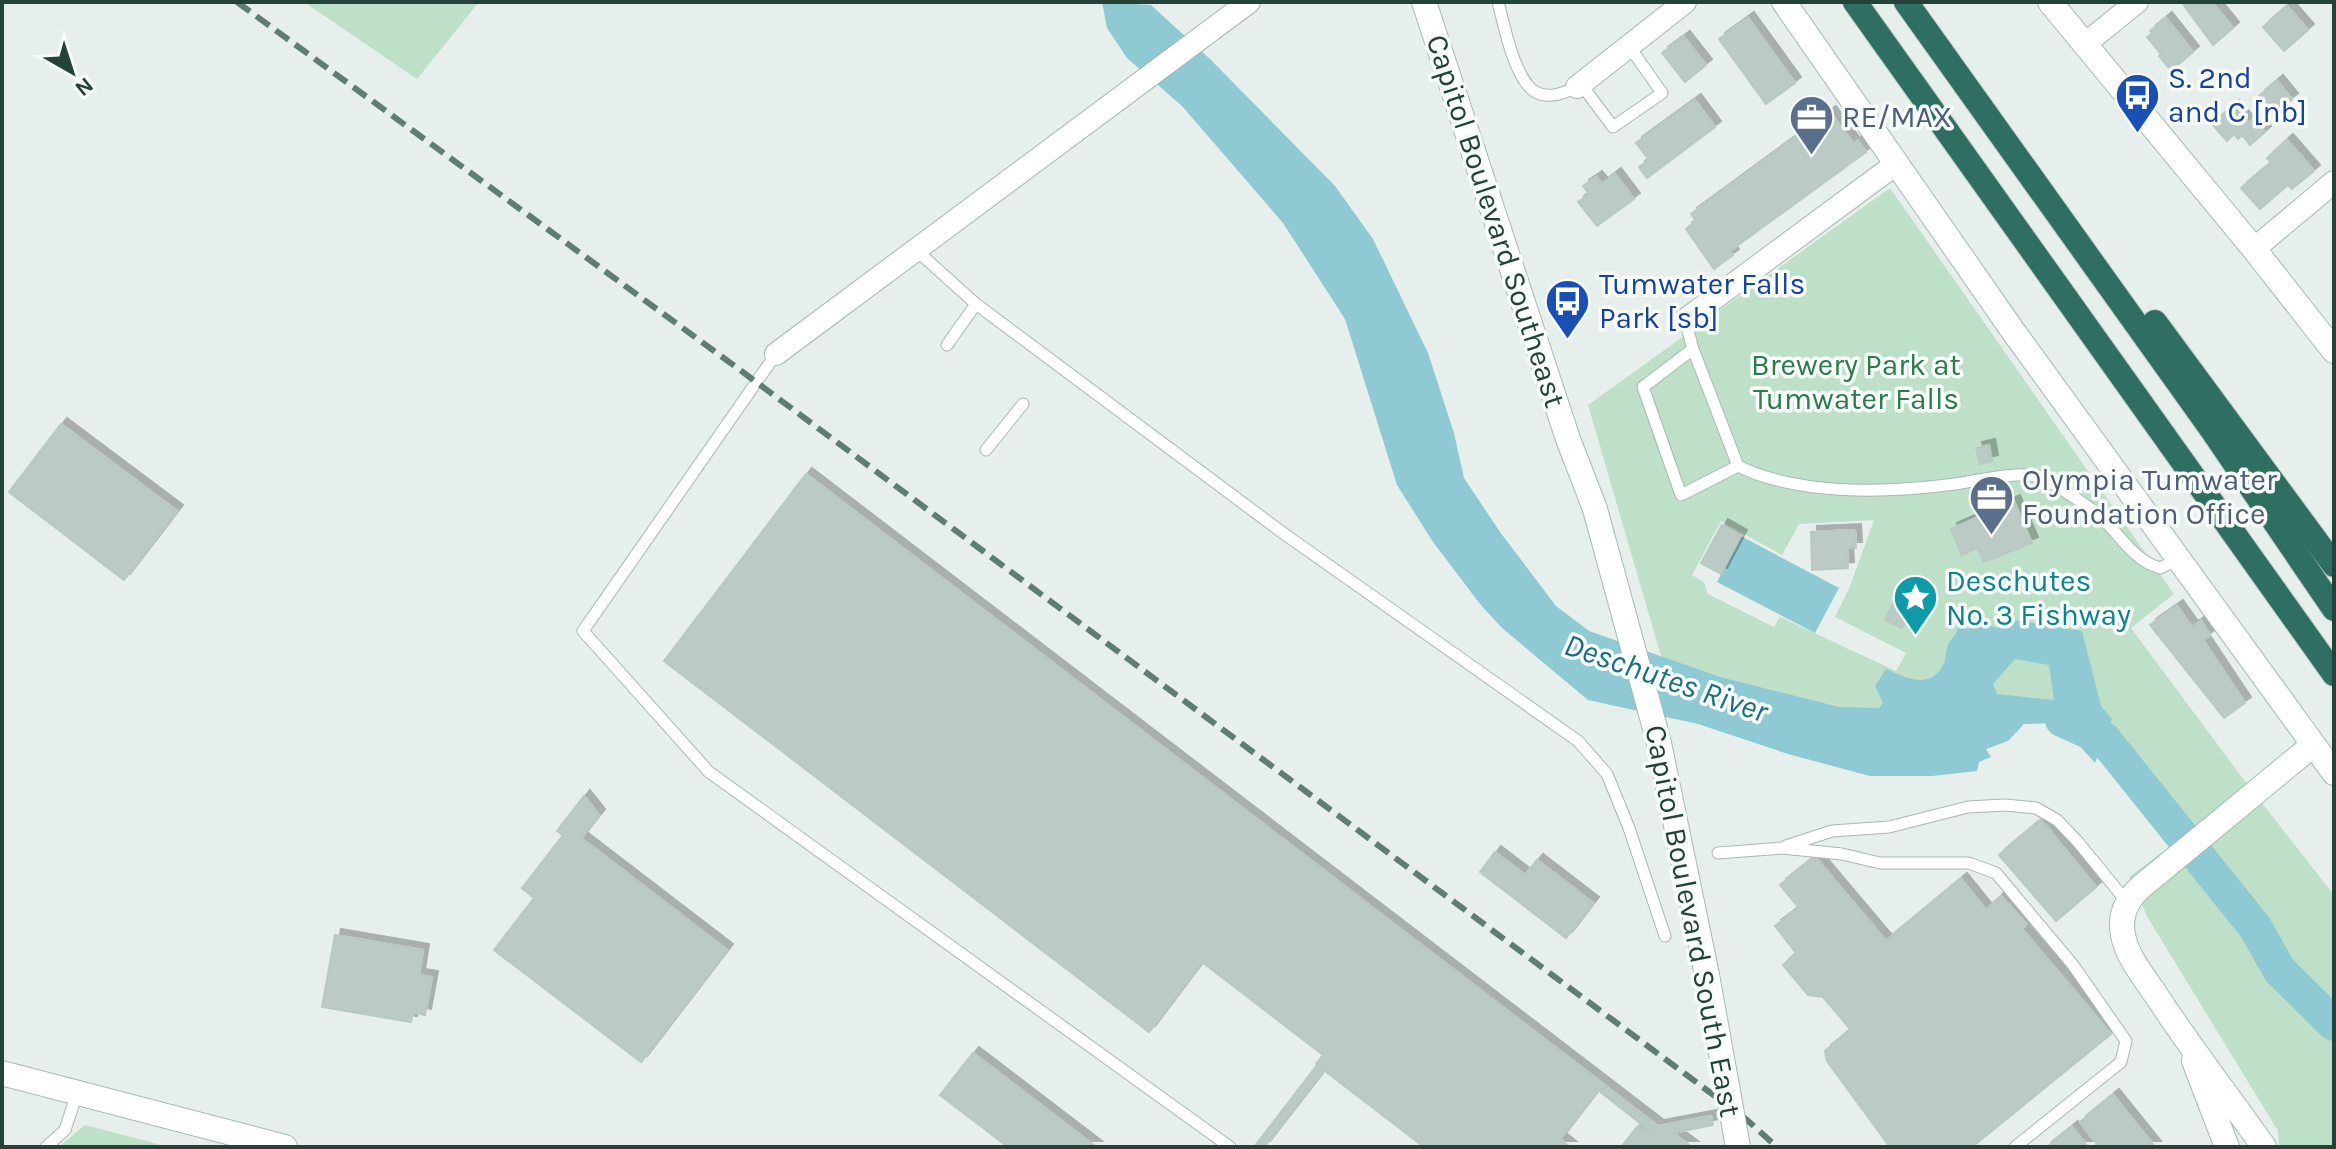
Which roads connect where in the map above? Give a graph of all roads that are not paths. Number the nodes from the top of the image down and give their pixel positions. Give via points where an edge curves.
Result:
1 (1498, 2) edge
2 (1685, 2) edge
3 (1784, 2) edge
4 (1855, 2) edge
5 (1906, 2) edge
6 (2050, 2) edge
7 (2137, 2) edge
8 (1423, 6) edge
9 (1240, 9) edge
10 (1931, 38) junction
11 (2085, 44) junction
12 (1629, 46) junction
13 (1579, 86) junction
14 (1896, 164) junction
15 (2334, 182) edge
16 (915, 249) junction
17 (2254, 249) junction
18 (976, 304) junction
19 (1685, 320) joint
20 (947, 345) dead end
21 (1693, 349) junction
22 (2334, 351) edge
23 (776, 354) joint
24 (1023, 404) dead end
25 (986, 450) dead end
26 (1738, 466) junction
27 (1595, 509) joint
28 (2177, 560) junction
29 (2334, 565) edge
30 (2334, 609) edge
31 (2334, 674) edge
32 (2313, 745) junction
33 (2334, 773) edge
34 (1782, 848) junction
35 (1718, 853) dead end
36 (2134, 894) junction
37 (1665, 936) dead end
38 (2188, 1043) junction
39 (2, 1073) edge
40 (77, 1093) junction
41 (46, 1147) edge
42 (285, 1147) edge
43 (1230, 1147) edge
44 (1738, 1147) edge
45 (2015, 1147) edge
46 (2227, 1147) edge
47 (2264, 1147) edge

1 - 13 lane via 1516,65 1534,91 1561,94
2 - 12 street
3 - 14 main road
4 - 31 highway
5 - 10 highway
6 - 11 main road
7 - 11 street
8 - 27 main road, Capitol Boulevard Southeast
9 - 16 street
10 - 29 highway via 1981,86
10 - 30 highway
11 - 17 main road
12 - 13 street
12 - 13 lane via 1662,93 1613,127
14 - 19 street
14 - 28 main road
15 - 17 street
16 - 18 lane
16 - 23 street
17 - 22 main road
18 - 20 lane
18 - 37 lane via 1283,533 1578,741 1607,774
19 - 21 lane
21 - 26 lane
21 - 26 lane via 1643,387 1681,495
23 - 43 lane via 583,631 709,772
24 - 25 lane
26 - 28 lane via 1779,480 1867,490 2040,477 2100,516 2146,564 2160,568
27 - 44 main road, Capitol Boulevard South East, bridge via 1659,743
28 - 32 main road
32 - 33 main road
32 - 36 main road
34 - 35 lane
34 - 36 lane via 1832,831 1889,827 1968,807 2036,808 2057,820
34 - 45 lane via 1880,863 1969,863 1996,873 2073,965 2126,1041 2121,1062
36 - 38 main road via 2123,915 2123,936 2131,957
38 - 46 main road
38 - 47 main road
39 - 40 main road
40 - 41 lane via 65,1130
40 - 42 main road

